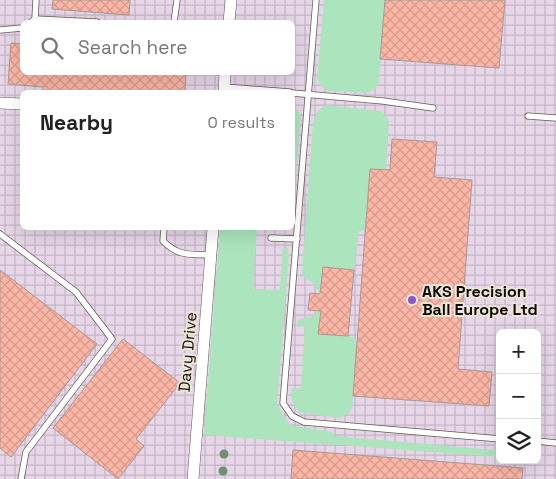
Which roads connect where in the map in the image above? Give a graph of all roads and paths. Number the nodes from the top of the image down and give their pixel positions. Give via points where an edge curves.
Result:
1 (36, 0) edge
2 (177, 0) edge
3 (231, 0) edge
4 (316, 0) edge
5 (33, 20) edge
6 (174, 20) edge
7 (229, 20) edge
8 (20, 28) edge
9 (0, 30) edge
10 (225, 75) edge
11 (224, 90) edge
12 (295, 93) edge
13 (308, 94) junction
14 (0, 103) edge
15 (20, 104) edge
16 (433, 108) dead end
17 (528, 116) dead end
18 (556, 118) edge
19 (164, 230) edge
20 (213, 230) edge
21 (0, 234) edge
22 (271, 238) dead end
23 (297, 239) junction
24 (211, 255) junction
25 (496, 439) edge
26 (541, 442) edge
27 (556, 443) edge
28 (21, 479) edge
29 (193, 479) edge

1 - 5 lane
2 - 6 lane
3 - 7 street
4 - 13 lane
8 - 9 lane
10 - 11 street
12 - 13 lane
13 - 16 lane
13 - 23 lane
14 - 15 street
17 - 18 lane
19 - 24 lane via 163,241 171,249 184,254
20 - 24 street, Davy Drive
21 - 28 lane via 76,292 112,339 26,452
22 - 23 lane
23 - 25 lane via 283,403 292,416 304,422
24 - 29 street, Davy Drive
26 - 27 lane

